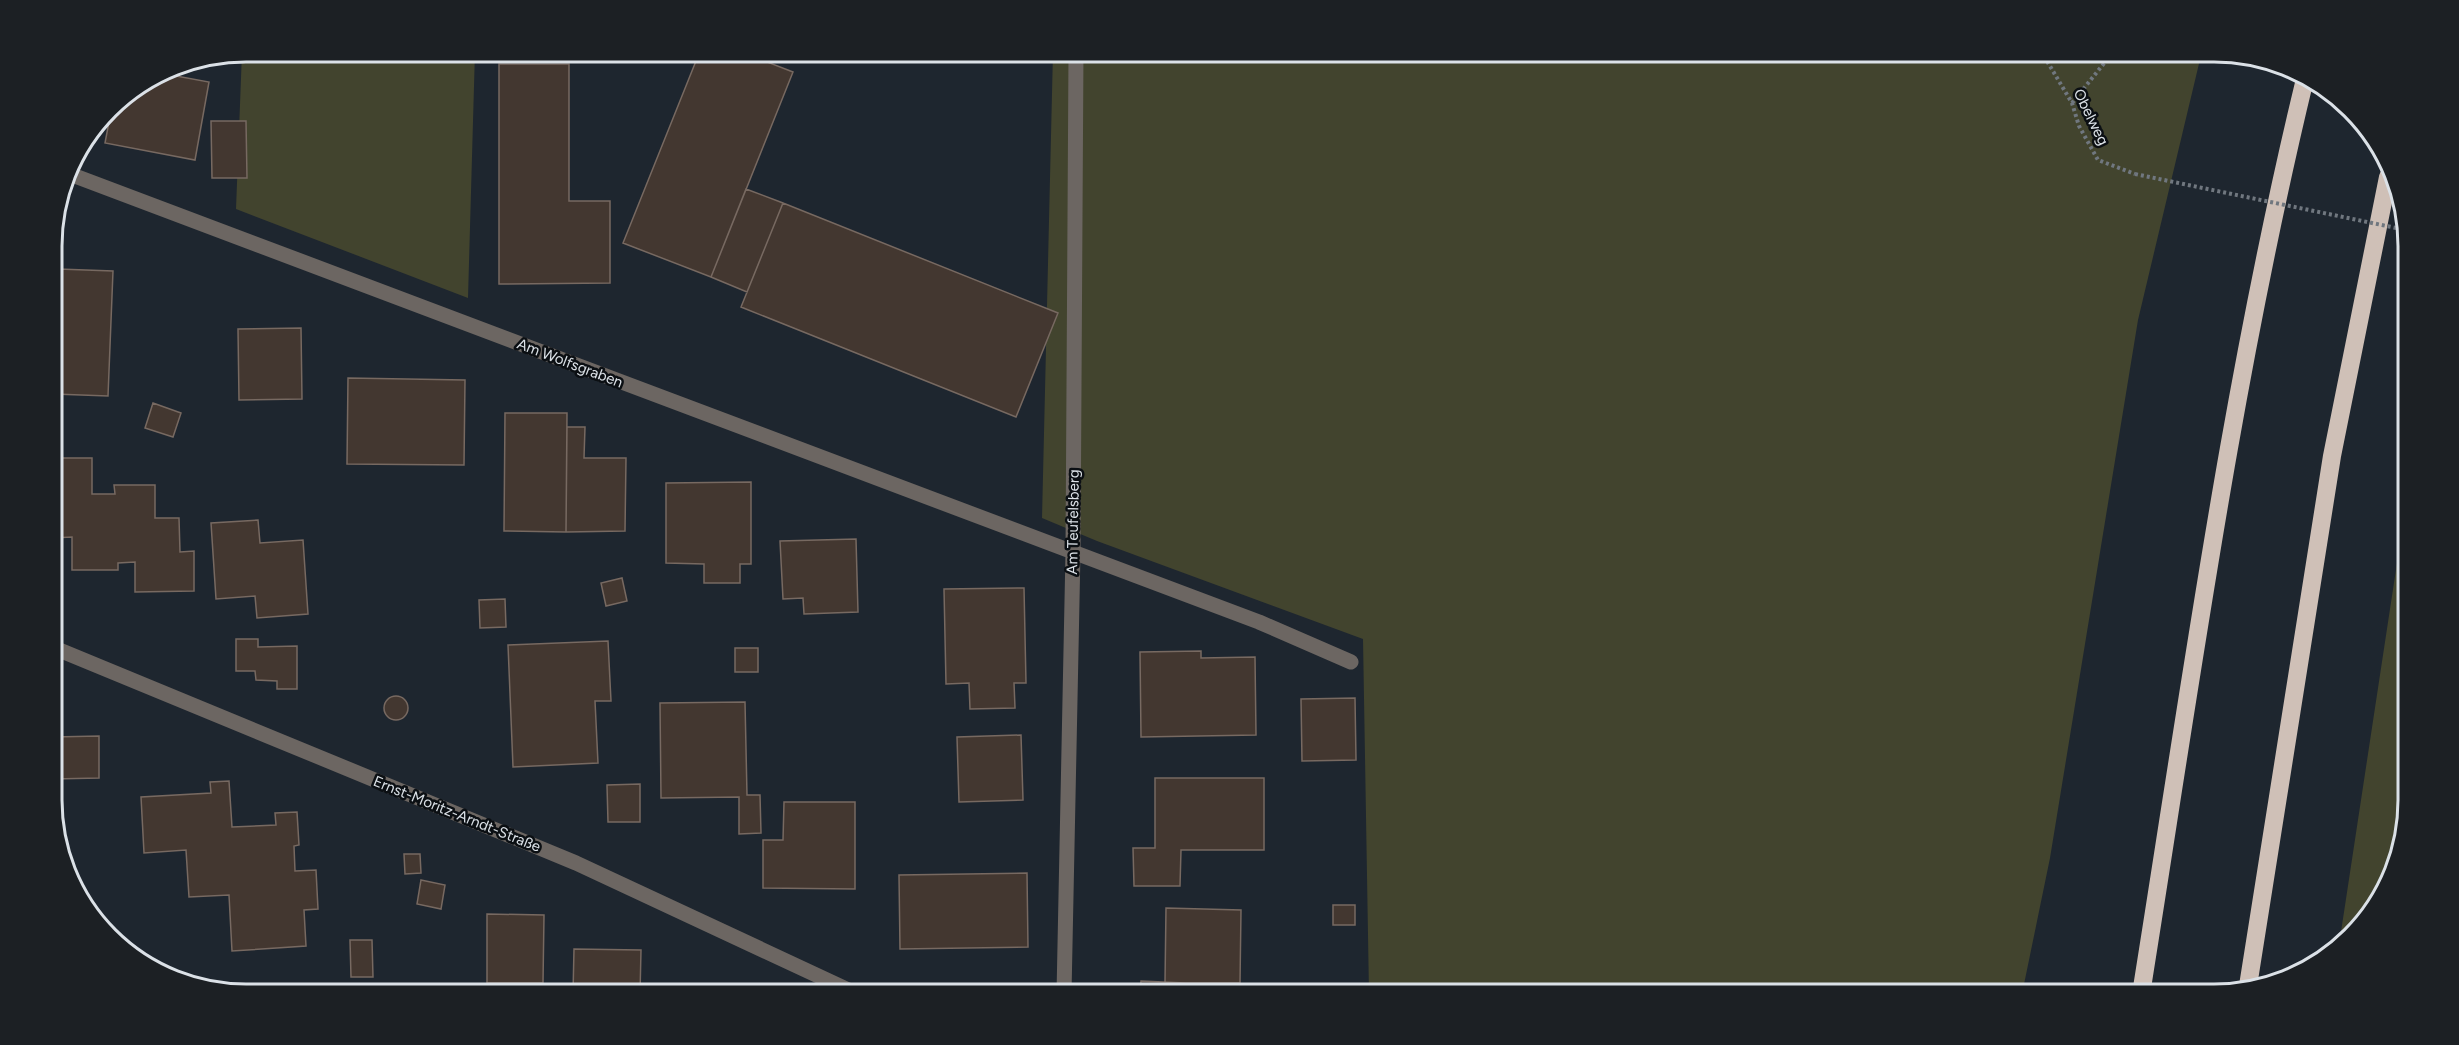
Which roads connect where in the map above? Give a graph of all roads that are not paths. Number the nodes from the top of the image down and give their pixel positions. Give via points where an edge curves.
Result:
1 (1076, 62) edge
2 (2303, 86) edge
3 (75, 176) edge
4 (2387, 184) edge
5 (1073, 552) junction
6 (61, 651) edge
7 (1351, 663) dead end
8 (2249, 980) edge
9 (2143, 983) edge
10 (835, 984) edge
11 (1064, 984) edge

1 - 5 street, Am Teufelsberg
2 - 9 highway via 2229,447
3 - 5 street, Am Wolfsgraben
4 - 8 highway via 2332,456
5 - 7 street, Am Wolfsgraben via 1260,622
5 - 11 street, Am Teufelsberg
6 - 10 street, Ernst-Moritz-Arndt-Straße via 576,863

